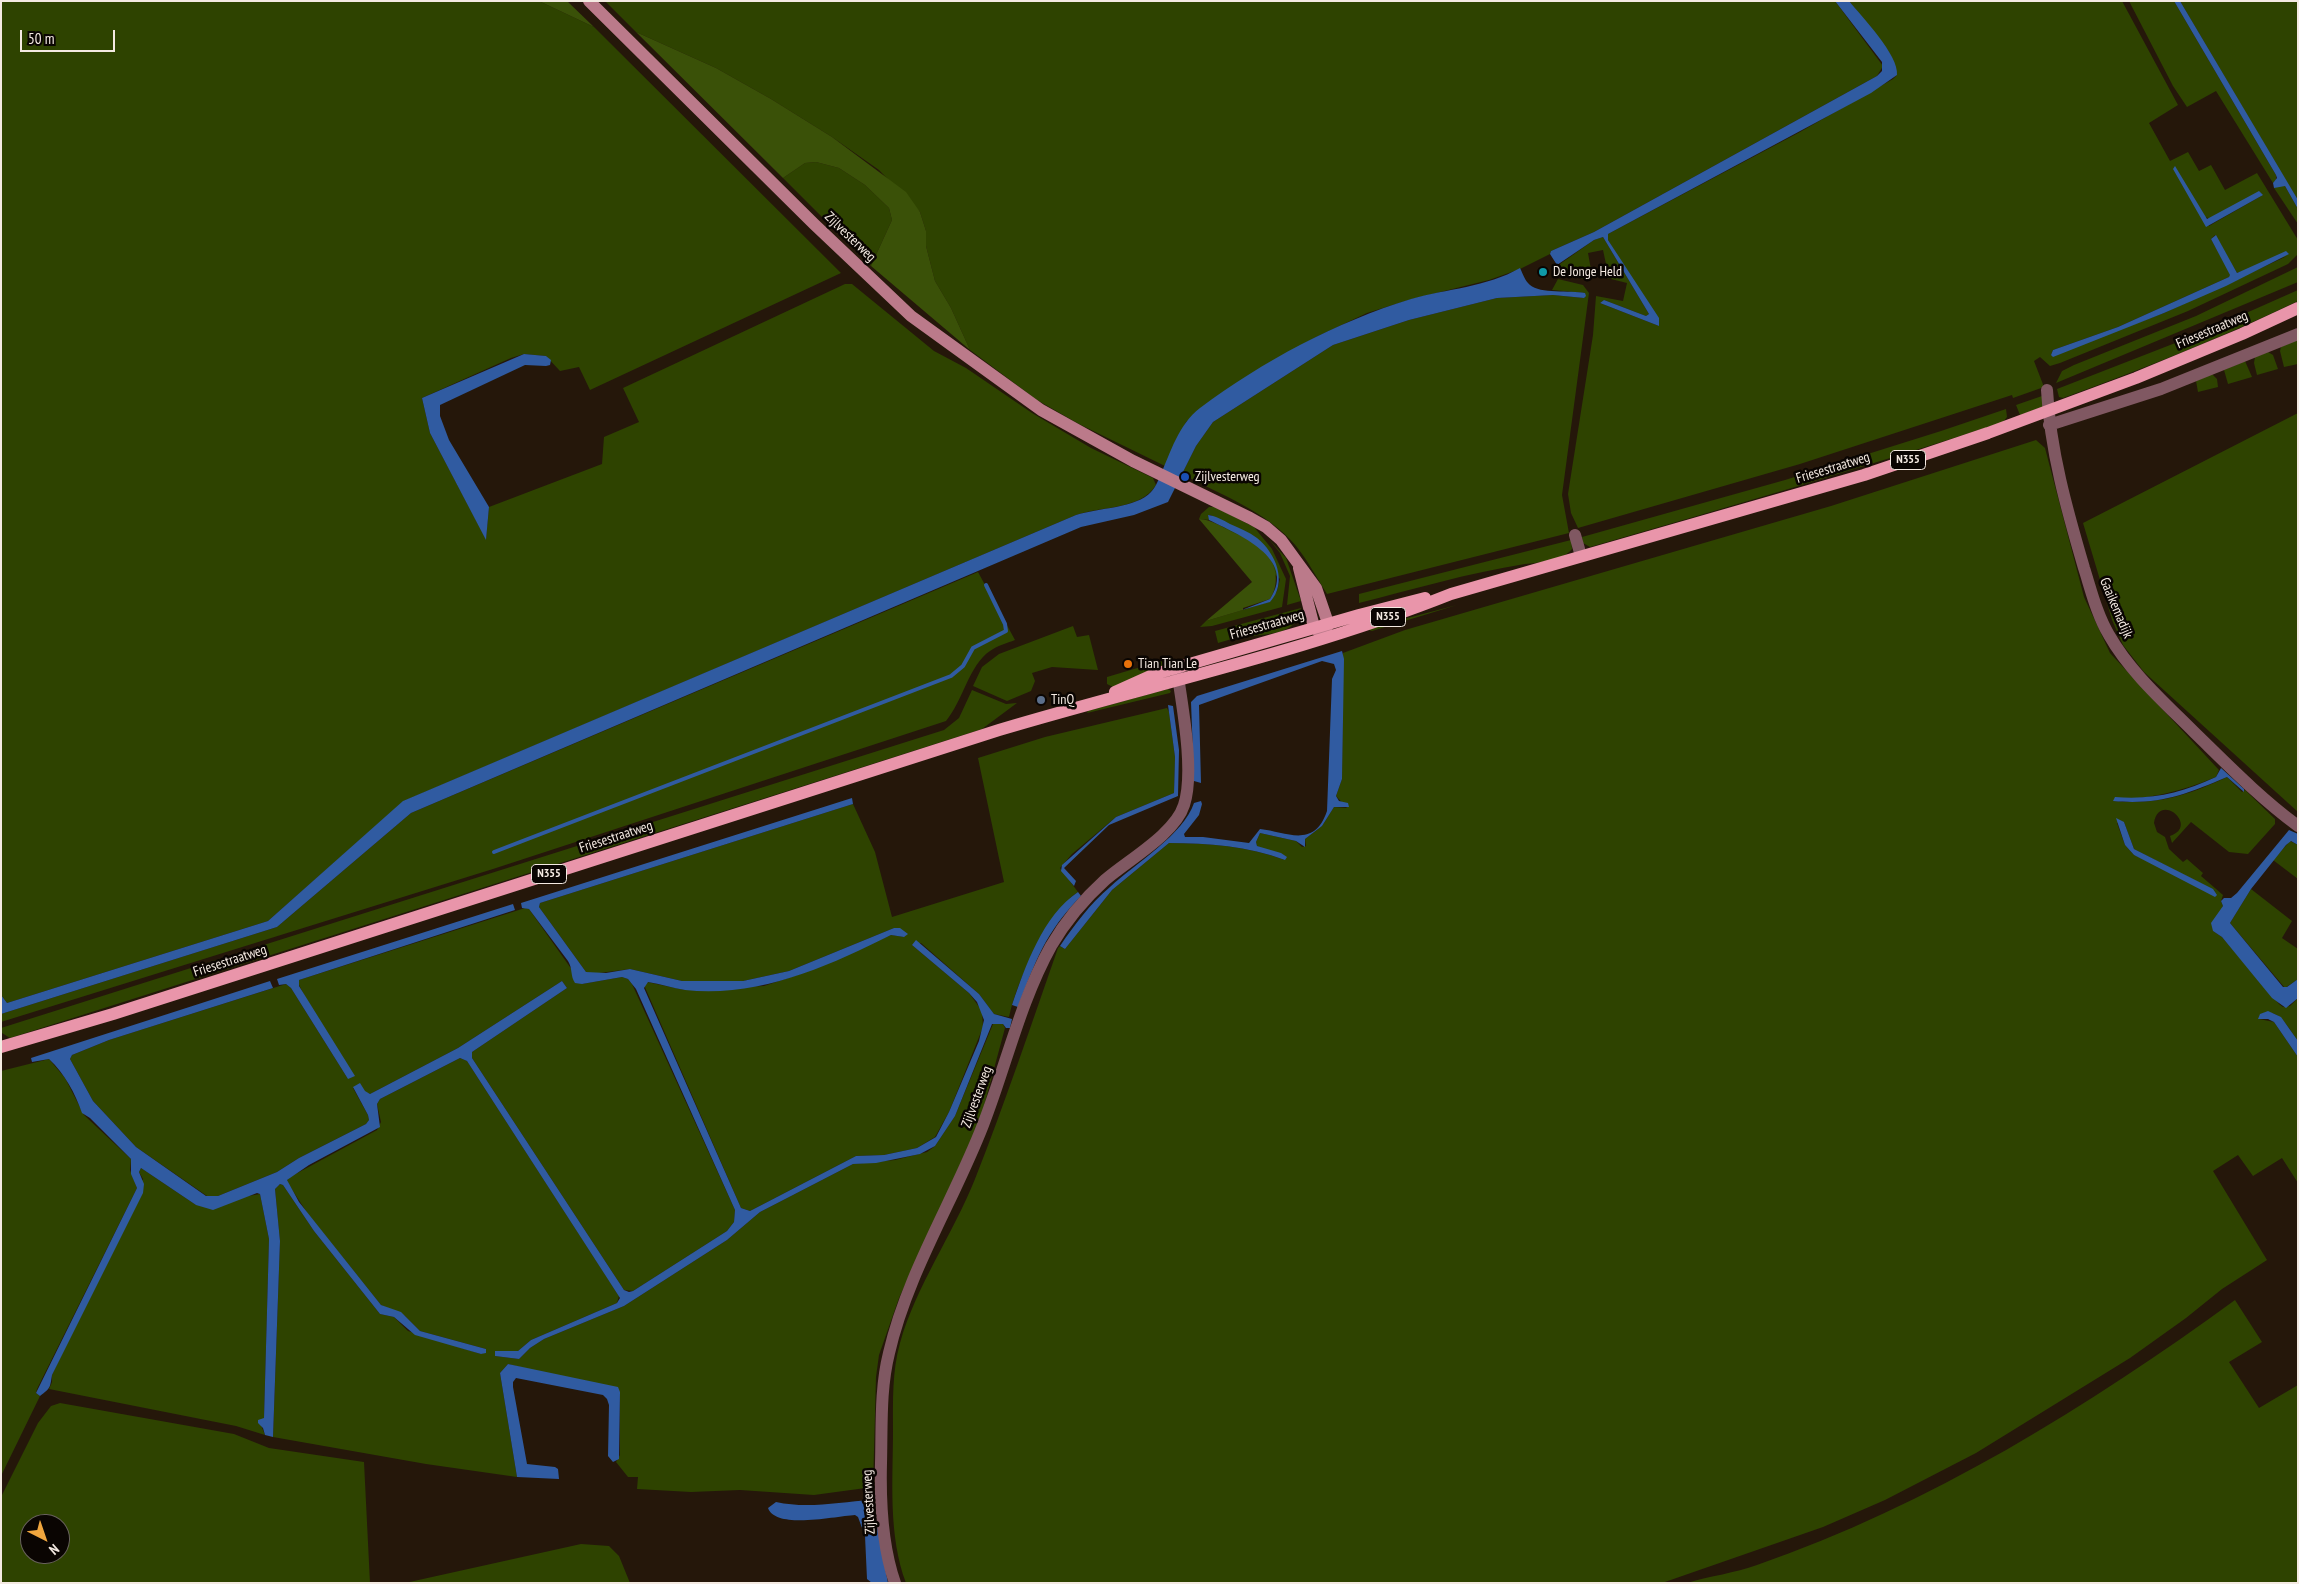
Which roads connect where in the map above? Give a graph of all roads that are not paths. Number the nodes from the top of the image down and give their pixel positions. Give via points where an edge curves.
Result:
1 (589, 1) edge
2 (2298, 308) edge
3 (2298, 334) edge
4 (2047, 390) dead end
5 (2048, 418) junction
6 (1575, 535) dead end
7 (1581, 556) junction
8 (1298, 563) junction
9 (1451, 594) junction
10 (1328, 623) junction
11 (1314, 627) junction
12 (1324, 638) junction
13 (1178, 674) junction
14 (2298, 826) edge
15 (1, 1047) edge
16 (895, 1583) edge

1 - 8 main road, Zijlvesterweg via 911,316 1041,410 1086,437 1266,527 1281,540
2 - 5 main road, Friesestraatweg / N355
3 - 5 street, Friesestraatweg via 2161,389
4 - 5 street, Gaaikemadijk
5 - 7 main road, Friesestraatweg / N355 via 1864,475
5 - 14 street, Gaaikemadijk via 2075,538 2095,604 2108,634 2124,660 2162,700 2250,786
6 - 7 street
7 - 9 main road, Friesestraatweg / N355
8 - 10 main road, Zijlvesterweg via 1316,588
8 - 11 main road, Zijlvesterweg
9 - 10 main road, Friesestraatweg / N355 via 1406,602
9 - 12 main road, Friesestraatweg / N355
10 - 11 main road, Friesestraatweg / N355
10 - 12 main road
11 - 12 main road, Zijlvesterweg
11 - 13 main road, Friesestraatweg / N355
12 - 13 main road, Friesestraatweg / N355
13 - 15 main road, Friesestraatweg / N355
13 - 16 street, Zijlvesterweg via 1187,761 1187,794 1180,815 1168,830 1104,882 1076,910 1050,947 1020,1018 983,1126 904,1304 892,1340 882,1403 881,1492 887,1548

